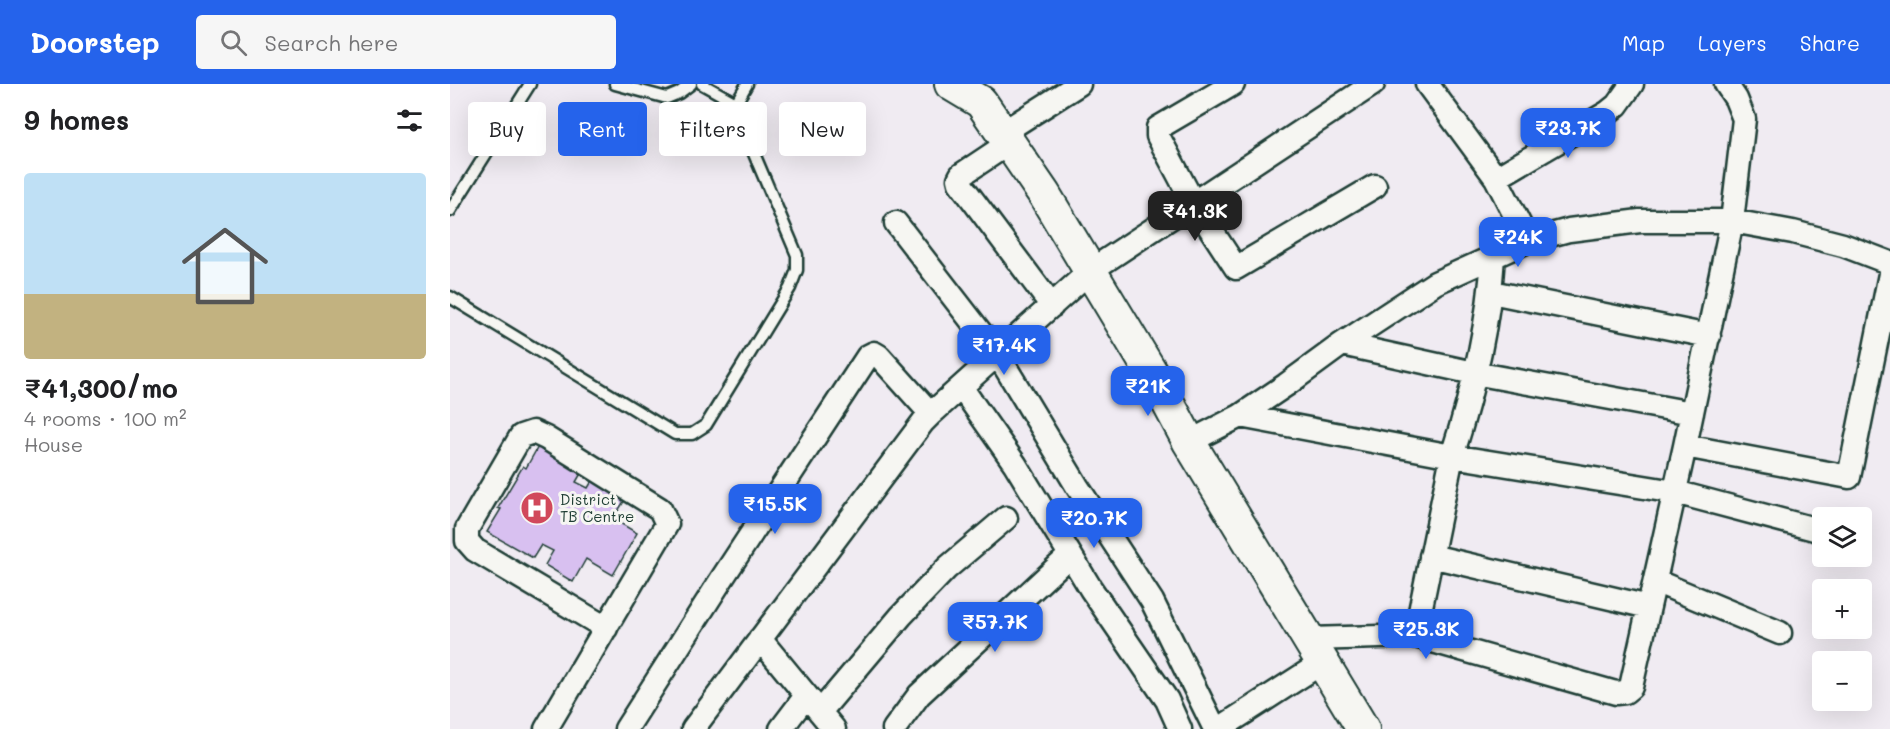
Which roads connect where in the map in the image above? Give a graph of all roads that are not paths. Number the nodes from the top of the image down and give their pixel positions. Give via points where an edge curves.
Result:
1 (530, 84) edge
2 (615, 84) edge
3 (691, 84) edge
4 (702, 84) edge
5 (747, 84) edge
6 (951, 84) edge
7 (1079, 84) edge
8 (1233, 84) edge
9 (1373, 84) edge
10 (1427, 84) edge
11 (1632, 84) edge
12 (1726, 84) edge
13 (734, 102) edge
14 (737, 102) edge
15 (1006, 138) junction
16 (755, 156) edge
17 (1496, 178) junction
18 (1375, 186) dead end
19 (1193, 202) junction
20 (450, 211) edge
21 (1732, 221) junction
22 (896, 223) dead end
23 (1528, 241) junction
24 (1493, 257) junction
25 (1890, 262) edge
26 (1090, 271) junction
27 (1890, 274) edge
28 (1491, 292) junction
29 (450, 297) edge
30 (1052, 306) junction
31 (1708, 336) junction
32 (1342, 344) junction
33 (998, 355) junction
34 (1882, 358) edge
35 (1474, 373) junction
36 (961, 387) junction
37 (1692, 413) junction
38 (931, 414) junction
39 (1240, 416) junction
40 (1189, 442) junction
41 (1685, 446) junction
42 (1452, 456) junction
43 (1675, 492) junction
44 (1006, 518) dead end
45 (1812, 528) edge
46 (1070, 555) junction
47 (1431, 556) junction
48 (1655, 581) junction
49 (1649, 607) junction
50 (606, 628) junction
51 (1780, 633) dead end
52 (1415, 636) junction
53 (760, 639) junction
54 (1316, 651) junction
55 (820, 712) edge
56 (546, 729) edge
57 (626, 729) edge
58 (693, 729) edge
59 (781, 729) edge
60 (894, 729) edge
61 (1180, 729) edge
62 (1217, 729) edge
63 (1363, 729) edge

1 - 20 lane
2 - 3 lane via 667,98
4 - 13 lane
5 - 14 lane
6 - 15 street via 981,102
7 - 15 street
8 - 19 street via 1158,128 1158,136
9 - 19 street
10 - 17 street
11 - 17 street via 1607,112
12 - 21 street via 1744,119
15 - 26 street
15 - 30 street via 961,175 960,183
16 - 29 lane via 797,255 797,270 790,288 706,425 692,434 675,434
17 - 23 street
18 - 19 street via 1236,268
19 - 26 street
21 - 23 street via 1640,221 1569,230
21 - 25 street via 1793,232
21 - 31 street
22 - 33 street
23 - 24 street
24 - 28 street
24 - 32 street via 1435,283
26 - 30 street
26 - 40 street
27 - 34 street
28 - 31 street
28 - 35 street
30 - 33 street
31 - 37 street
32 - 35 street
32 - 39 street
33 - 36 street
33 - 62 street via 1152,601
34 - 41 street via 1849,477
35 - 37 street
35 - 42 street
36 - 38 street
36 - 46 street via 1015,464
37 - 41 street
38 - 53 street
38 - 57 street via 879,356 868,356
39 - 40 street
39 - 42 street
40 - 54 street
41 - 43 street
42 - 43 street
42 - 47 street
43 - 45 street
43 - 48 street
44 - 55 street via 939,576
46 - 60 street via 919,695
46 - 61 street via 1167,700
47 - 49 street
47 - 52 street
48 - 49 street
48 - 51 street
49 - 52 street via 1631,687 1625,692 1616,693
50 - 50 street via 667,524 660,509 546,438 533,432 521,436 466,530 467,541 475,550
50 - 56 street
52 - 54 street
53 - 55 street
53 - 58 street
54 - 62 street
54 - 63 street
55 - 59 street

